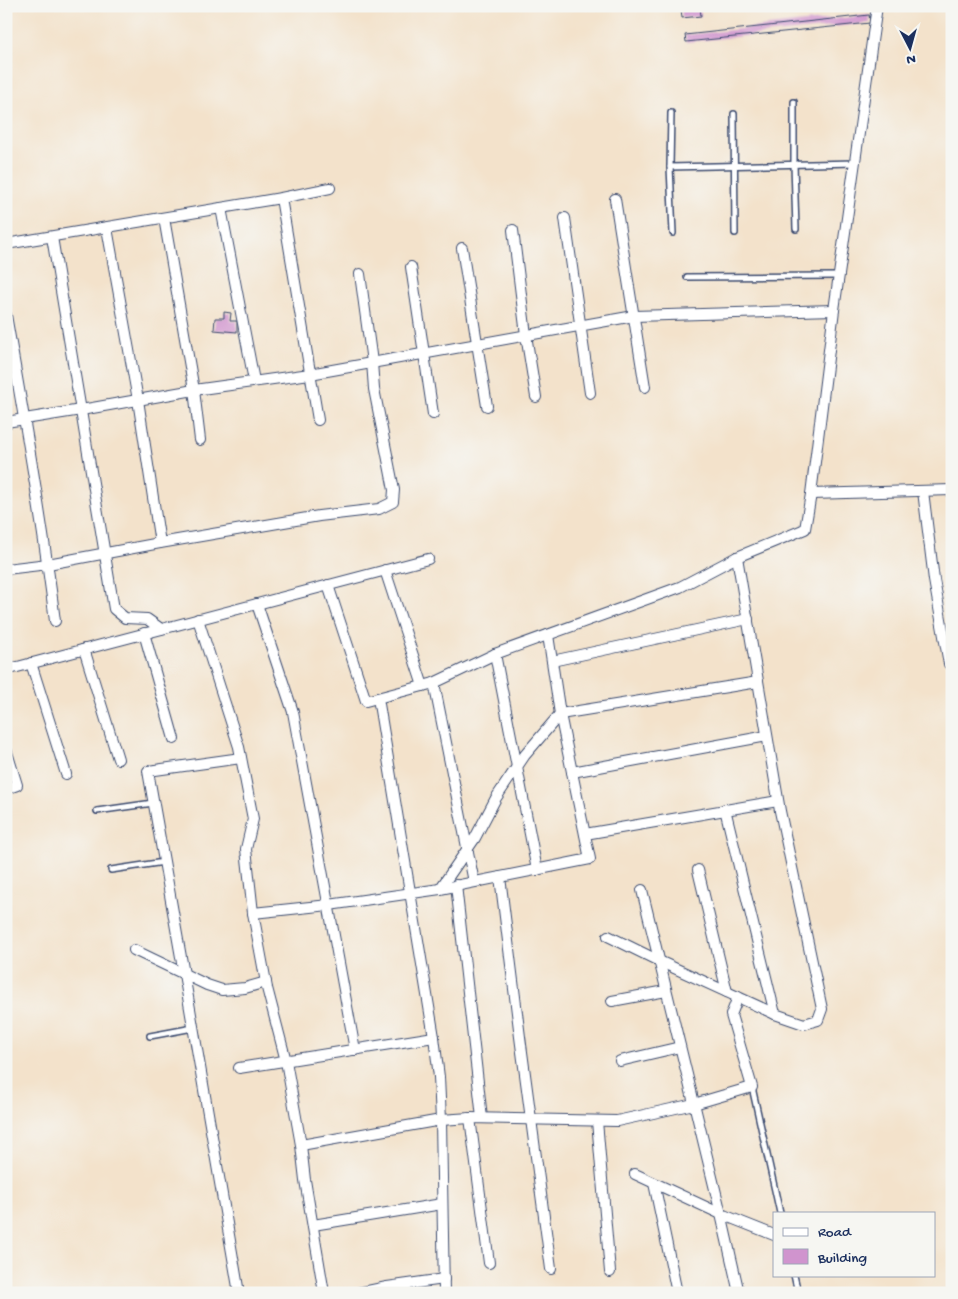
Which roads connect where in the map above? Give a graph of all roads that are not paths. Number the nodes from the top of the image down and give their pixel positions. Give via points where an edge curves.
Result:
1 (877, 6) edge
2 (794, 102) dead end
3 (671, 113) dead end
4 (734, 114) dead end
5 (855, 163) junction
6 (794, 164) junction
7 (734, 165) junction
8 (670, 167) junction
9 (330, 188) dead end
10 (281, 198) junction
11 (616, 199) dead end
12 (221, 208) junction
13 (164, 218) junction
14 (565, 218) dead end
15 (107, 228) junction
16 (796, 229) dead end
17 (513, 230) dead end
18 (673, 233) dead end
19 (735, 233) dead end
20 (52, 237) junction
21 (6, 244) edge
22 (462, 248) dead end
23 (411, 267) dead end
24 (360, 274) dead end
25 (839, 276) junction
26 (688, 277) dead end
27 (834, 310) junction
28 (6, 315) edge
29 (634, 316) junction
30 (580, 326) junction
31 (526, 335) junction
32 (476, 344) junction
33 (424, 353) junction
34 (372, 362) junction
35 (310, 374) junction
36 (254, 381) junction
37 (645, 387) dead end
38 (194, 390) junction
39 (590, 393) dead end
40 (536, 397) dead end
41 (138, 400) junction
42 (486, 406) dead end
43 (82, 410) junction
44 (433, 414) dead end
45 (25, 419) junction
46 (318, 420) dead end
47 (6, 422) edge
48 (200, 440) dead end
49 (952, 490) edge
50 (924, 491) junction
51 (811, 494) junction
52 (160, 543) junction
53 (105, 554) junction
54 (737, 557) junction
55 (428, 558) dead end
56 (48, 564) junction
57 (6, 569) edge
58 (385, 570) junction
59 (328, 585) junction
60 (257, 604) junction
61 (748, 618) junction
62 (198, 619) junction
63 (55, 621) dead end
64 (161, 629) junction
65 (144, 634) junction
66 (548, 635) junction
67 (84, 649) junction
68 (495, 654) junction
69 (552, 661) junction
70 (31, 663) junction
71 (949, 664) dead end
72 (6, 670) edge
73 (758, 682) junction
74 (434, 683) junction
75 (423, 686) junction
76 (378, 698) junction
77 (560, 714) junction
78 (767, 736) junction
79 (174, 739) dead end
80 (6, 749) edge
81 (241, 758) junction
82 (118, 759) dead end
83 (517, 768) junction
84 (572, 772) junction
85 (66, 774) dead end
86 (6, 789) edge
87 (778, 801) junction
88 (153, 803) junction
89 (725, 809) junction
90 (97, 811) dead end
91 (585, 834) junction
92 (467, 849) junction
93 (164, 862) junction
94 (112, 870) dead end
95 (537, 870) junction
96 (698, 870) dead end
97 (500, 877) junction
98 (474, 882) junction
99 (456, 886) junction
100 (440, 888) junction
101 (642, 890) dead end
102 (410, 892) junction
103 (330, 905) junction
104 (252, 913) junction
105 (608, 936) dead end
106 (134, 950) dead end
107 (659, 961) junction
108 (184, 974) junction
109 (266, 982) junction
110 (666, 991) junction
111 (727, 992) junction
112 (738, 997) junction
113 (612, 1001) dead end
114 (776, 1014) junction
115 (193, 1028) junction
116 (150, 1036) dead end
117 (434, 1038) junction
118 (680, 1047) junction
119 (356, 1050) junction
120 (286, 1061) junction
121 (620, 1061) dead end
122 (239, 1068) dead end
123 (752, 1087) junction
124 (694, 1104) junction
125 (470, 1118) junction
126 (482, 1118) junction
127 (531, 1119) junction
128 (441, 1120) junction
129 (597, 1121) junction
130 (301, 1145) junction
131 (635, 1174) dead end
132 (654, 1183) junction
133 (442, 1204) junction
134 (780, 1212) edge
135 (721, 1214) junction
136 (313, 1225) junction
137 (773, 1235) edge
138 (489, 1263) dead end
139 (551, 1269) dead end
140 (610, 1272) dead end
141 (794, 1276) edge
142 (444, 1279) junction
143 (388, 1290) edge
144 (239, 1293) edge
145 (324, 1293) edge
146 (358, 1293) edge
147 (444, 1293) edge
148 (677, 1293) edge
149 (739, 1293) edge
150 (798, 1293) edge

1 - 5 street
2 - 6 lane
3 - 8 lane
4 - 7 lane
5 - 6 lane
5 - 25 street
6 - 7 lane
6 - 16 lane
7 - 8 lane
7 - 19 lane
8 - 18 lane
9 - 10 street
10 - 12 street
10 - 35 street
11 - 29 street
12 - 13 street
12 - 36 street
13 - 15 street
13 - 38 street
14 - 30 street
15 - 20 street
15 - 41 street
17 - 31 street
20 - 21 street
20 - 43 street
22 - 32 street
23 - 33 street
24 - 34 street
25 - 26 lane
25 - 27 street
27 - 29 street
27 - 51 street
28 - 45 street
29 - 30 street
29 - 37 street
30 - 31 street
30 - 39 street
31 - 32 street
31 - 40 street
32 - 33 street
32 - 42 street
33 - 34 street
33 - 44 street
34 - 35 street
34 - 52 street via 374,389 394,490 393,502 379,510 319,516
35 - 36 street
35 - 46 street
36 - 38 street
38 - 41 street
38 - 48 street
41 - 43 street
41 - 52 street
43 - 45 street
43 - 53 street
45 - 47 street
45 - 56 street
49 - 50 street
50 - 51 street
50 - 71 street via 934,580
51 - 54 street via 804,529
52 - 53 street
53 - 56 street
53 - 64 street via 114,609 125,618 147,619
54 - 61 street
54 - 66 street via 680,587
55 - 58 street
56 - 57 street
56 - 63 street
58 - 59 street
58 - 75 street
59 - 60 street
59 - 76 street via 366,702
60 - 62 street
60 - 103 street via 293,712
61 - 69 street
61 - 73 street
62 - 64 street
62 - 81 street
64 - 65 street
65 - 67 street
65 - 79 street
66 - 68 street
66 - 69 street
67 - 70 street
67 - 82 street
68 - 74 street
68 - 83 street
69 - 77 street
70 - 72 street
70 - 85 street
73 - 77 street
73 - 78 street
74 - 75 street
74 - 92 street
75 - 76 street
76 - 102 street
77 - 83 street
77 - 84 street
78 - 84 street
78 - 87 street
80 - 86 street via 17,785
81 - 88 street via 148,771
81 - 104 street via 253,819 246,850
83 - 92 street
83 - 95 street
84 - 91 street
87 - 89 street
87 - 114 street via 822,1009 818,1020 804,1024
88 - 90 lane
88 - 93 street
89 - 91 street
89 - 114 street
91 - 95 street via 590,859
92 - 98 street
92 - 100 street
93 - 94 lane
93 - 108 street
95 - 97 street
96 - 111 street
97 - 98 street
97 - 127 street
98 - 99 street
99 - 100 street
99 - 126 street
100 - 102 street
101 - 107 street
102 - 103 street
102 - 117 street
103 - 104 street
103 - 119 street
104 - 109 street
105 - 107 street
106 - 108 street
107 - 110 street
107 - 111 street
108 - 109 street via 222,990
108 - 115 street
109 - 120 street
110 - 113 street
110 - 118 street
111 - 112 street
112 - 114 street
112 - 123 street via 731,1015
115 - 116 lane
115 - 144 street
117 - 119 street
117 - 128 street
118 - 121 street
118 - 124 street
119 - 120 street
120 - 122 street
120 - 130 street
123 - 124 street
123 - 134 lane
124 - 129 street via 617,1121
124 - 135 street
125 - 126 street
125 - 128 street
125 - 138 street
126 - 127 street
127 - 129 street
127 - 139 street
128 - 130 street
128 - 133 street
129 - 140 street
130 - 136 street
131 - 132 street
132 - 135 street
132 - 148 street
133 - 136 street
133 - 142 street
135 - 137 street
135 - 149 street
136 - 145 street
141 - 150 lane
142 - 143 street
142 - 147 street
143 - 146 street

